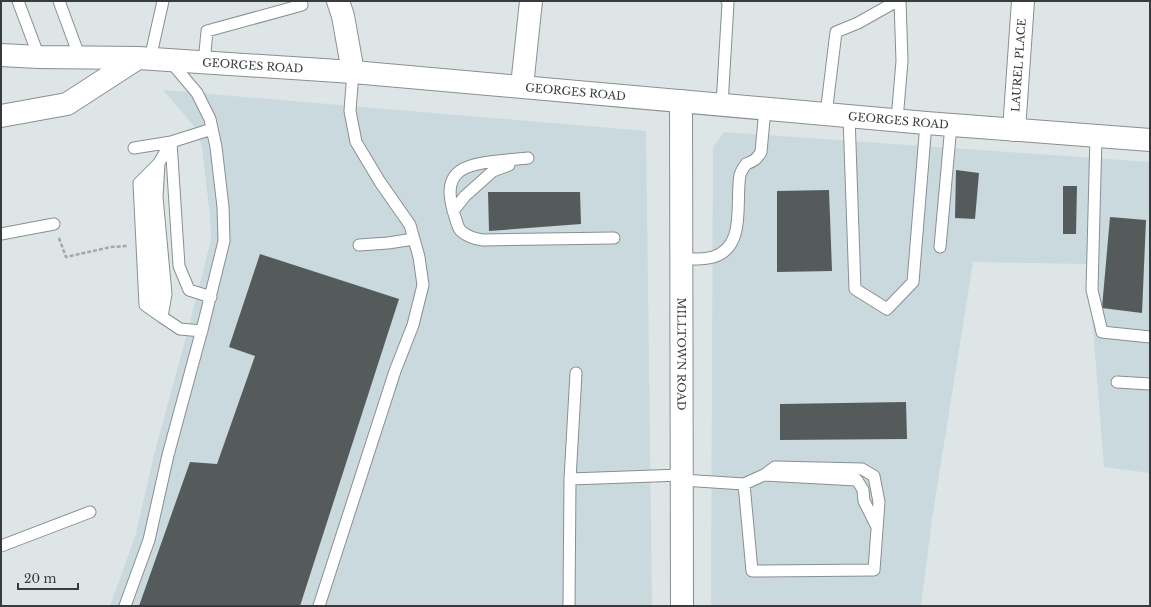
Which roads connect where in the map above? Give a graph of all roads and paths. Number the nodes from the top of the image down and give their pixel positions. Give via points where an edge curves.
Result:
1 (18, 1) edge
2 (59, 1) edge
3 (163, 1) edge
4 (301, 1) edge
5 (338, 1) edge
6 (531, 1) edge
7 (727, 1) edge
8 (899, 1) edge
9 (1023, 1) edge
10 (1, 55) edge
11 (39, 57) junction
12 (80, 58) junction
13 (153, 59) junction
14 (204, 63) junction
15 (353, 72) junction
16 (522, 86) junction
17 (681, 101) junction
18 (722, 105) junction
19 (765, 109) junction
20 (826, 114) junction
21 (1, 116) edge
22 (849, 116) junction
23 (897, 120) junction
24 (926, 123) junction
25 (952, 125) junction
26 (212, 129) junction
27 (1014, 130) junction
28 (1096, 136) junction
29 (1150, 140) edge
30 (171, 142) junction
31 (134, 148) dead end
32 (158, 163) junction
33 (453, 212) junction
34 (54, 224) joint
35 (1, 234) edge
36 (614, 238) dead end
37 (414, 239) junction
38 (359, 245) dead end
39 (940, 247) dead end
40 (682, 259) junction
41 (143, 265) junction
42 (210, 297) junction
43 (162, 317) junction
44 (202, 330) junction
45 (1150, 338) edge
46 (576, 373) dead end
47 (1117, 382) dead end
48 (1150, 384) edge
49 (764, 475) junction
50 (682, 478) junction
51 (570, 479) junction
52 (744, 484) junction
53 (90, 512) dead end
54 (877, 526) junction
55 (1, 546) edge
56 (125, 606) edge
57 (319, 606) edge
58 (569, 606) edge
59 (682, 606) edge

1 - 11 lane
2 - 12 lane
3 - 13 lane
4 - 14 lane via 302,5 207,32
5 - 15 street
6 - 16 street
7 - 18 lane
8 - 20 lane via 836,32
8 - 23 lane via 902,61
9 - 27 street, LAUREL PLACE
10 - 11 street, GEORGES ROAD
11 - 12 street, GEORGES ROAD
12 - 13 street, GEORGES ROAD
13 - 14 street, GEORGES ROAD
13 - 21 street via 67,104
13 - 26 lane via 197,93
14 - 15 street, GEORGES ROAD
15 - 16 street, GEORGES ROAD
15 - 37 lane via 350,111 356,142 410,225
16 - 17 street, GEORGES ROAD
17 - 18 street, GEORGES ROAD
17 - 40 street, MILLTOWN ROAD
18 - 19 street, GEORGES ROAD
19 - 20 street, GEORGES ROAD
19 - 40 lane via 761,152 753,162 746,164 741,173 736,234 721,254 710,258
20 - 22 street, GEORGES ROAD
22 - 23 street, GEORGES ROAD
22 - 24 lane via 855,289 887,309 913,282
23 - 24 street, GEORGES ROAD
24 - 25 street, GEORGES ROAD
25 - 27 street, GEORGES ROAD
25 - 39 lane
26 - 30 lane
26 - 42 lane via 223,207 224,242
27 - 28 street, GEORGES ROAD
28 - 29 street, GEORGES ROAD
28 - 45 lane via 1092,290 1102,332
30 - 31 lane
30 - 32 lane
30 - 42 lane via 179,266 190,290
32 - 41 lane via 139,183
32 - 43 lane via 148,182 156,303
33 - 33 lane via 450,192 458,172 478,164 528,158 493,171 465,196
33 - 36 lane via 460,229 470,238
34 - 35 lane
34 - 41 path via 66,257 111,247 131,246
37 - 38 lane
37 - 57 lane via 424,285
40 - 50 street, MILLTOWN ROAD
41 - 43 lane via 145,305
42 - 44 lane
43 - 44 lane via 180,329
44 - 56 lane via 168,455 149,540
46 - 51 lane
47 - 48 lane
49 - 52 lane
49 - 54 lane via 857,480
49 - 54 lane via 775,467 862,469 874,476 878,502
50 - 51 lane
50 - 52 lane
50 - 59 street, MILLTOWN ROAD
51 - 58 lane
52 - 54 lane via 752,571 874,570
53 - 55 lane

